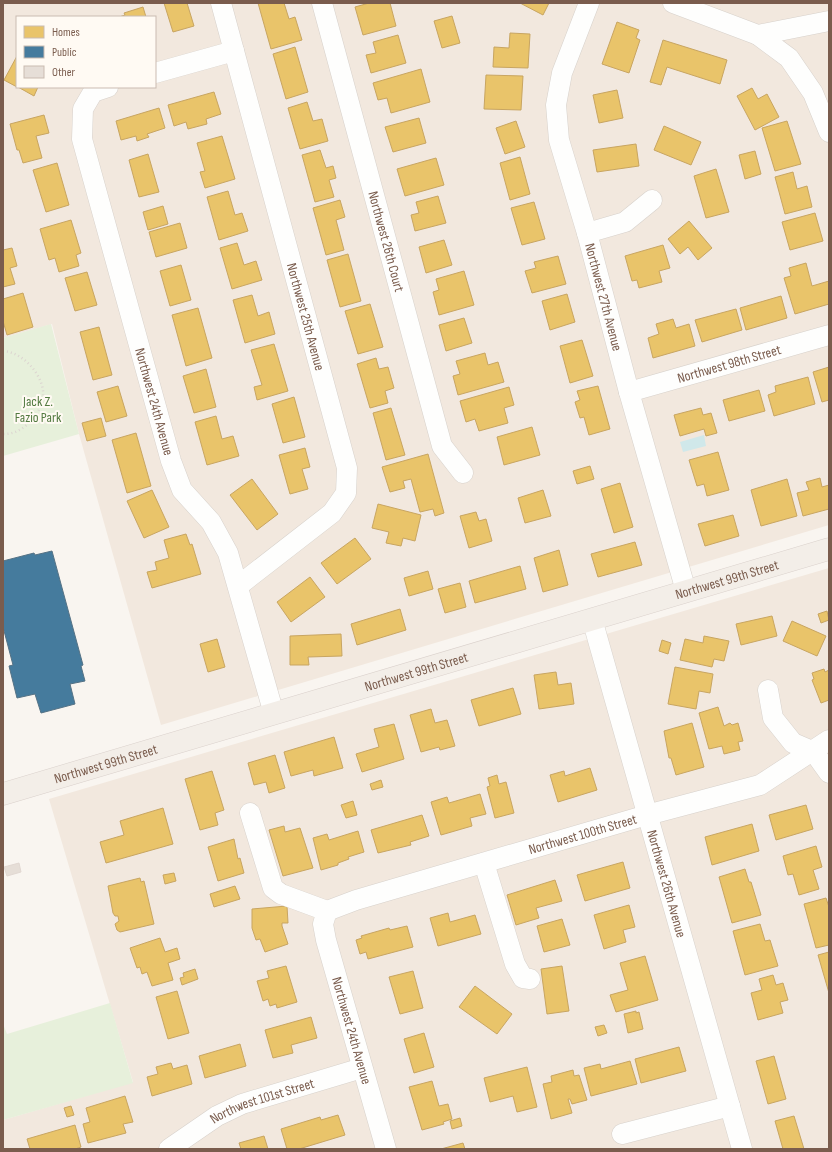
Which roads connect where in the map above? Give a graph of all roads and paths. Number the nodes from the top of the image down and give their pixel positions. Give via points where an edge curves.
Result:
1 (221, 3) edge
2 (322, 3) edge
3 (589, 3) edge
4 (673, 3) edge
5 (829, 21) edge
6 (758, 35) junction
7 (234, 51) junction
8 (156, 73) edge
9 (105, 88) edge
10 (829, 132) edge
11 (652, 200) dead end
12 (587, 233) junction
13 (829, 335) edge
14 (3, 351) edge
15 (629, 392) junction
16 (3, 434) edge
17 (463, 473) dead end
18 (829, 549) edge
19 (238, 586) junction
20 (686, 591) junction
21 (592, 619) junction
22 (768, 690) dead end
23 (274, 714) junction
24 (821, 746) edge
25 (829, 773) edge
26 (3, 794) edge
27 (250, 813) dead end
28 (647, 815) junction
29 (484, 862) junction
30 (327, 911) junction
31 (530, 979) dead end
32 (362, 1068) junction
33 (730, 1106) junction
34 (622, 1134) dead end
35 (178, 1147) edge
36 (386, 1149) edge
37 (742, 1149) edge

1 - 7 street, Northwest 25th Avenue
2 - 17 street, Northwest 26th Court via 442,446
3 - 12 street, Northwest 27th Avenue via 562,73 556,105 559,140
4 - 6 street
5 - 6 street
6 - 10 street via 789,58 813,93
7 - 8 street
7 - 19 street, Northwest 25th Avenue via 347,468 346,493 332,513
9 - 19 street, Northwest 24th Avenue via 93,92 83,109 82,139 171,461 182,490 210,522 228,553
11 - 12 street via 625,222
12 - 15 street, Northwest 27th Avenue
13 - 15 street, Northwest 98th Street
14 - 16 path via 12,352 25,360 36,374 43,390 40,407 31,421 20,430
15 - 20 street, Northwest 27th Avenue
18 - 20 main road, Northwest 99th Street
19 - 23 street, Northwest 24th Avenue
20 - 21 main road, Northwest 99th Street
21 - 23 main road, Northwest 99th Street
21 - 28 street, Northwest 26th Avenue
22 - 24 street via 774,718 793,743
23 - 26 main road, Northwest 99th Street
24 - 25 street
24 - 28 street, Northwest 100th Street via 760,785
27 - 30 street via 273,888 281,894
28 - 29 street, Northwest 100th Street
28 - 33 street, Northwest 26th Avenue
29 - 30 street, Northwest 100th Street
29 - 31 street via 515,964 523,978
30 - 32 street, Northwest 24th Avenue via 323,924 326,940
32 - 35 street, Northwest 101st Street via 242,1104 217,1116
32 - 36 street, Northwest 24th Avenue
33 - 34 street
33 - 37 street, Northwest 26th Avenue

